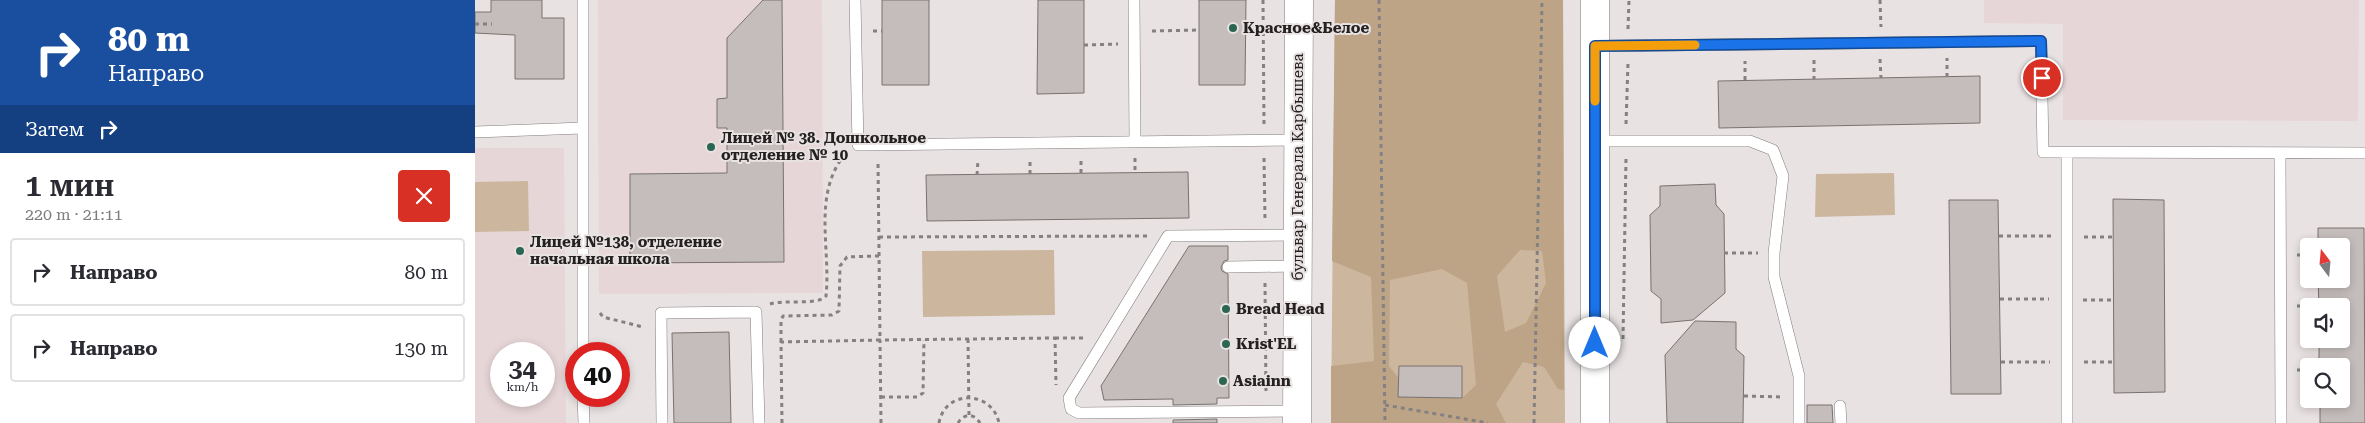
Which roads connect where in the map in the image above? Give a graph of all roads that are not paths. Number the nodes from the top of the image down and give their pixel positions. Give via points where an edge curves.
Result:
1 (583, 0) edge
2 (855, 0) edge
3 (1134, 0) edge
4 (1299, 0) edge
5 (1595, 0) edge
6 (1595, 46) junction
7 (583, 128) junction
8 (475, 132) edge
9 (1298, 140) junction
10 (1595, 141) junction
11 (1135, 142) junction
12 (2067, 152) junction
13 (2280, 153) junction
14 (2365, 153) edge
15 (1298, 235) junction
16 (1297, 266) junction
17 (1228, 267) dead end
18 (583, 342) edge
19 (1840, 406) dead end
20 (583, 407) edge
21 (1297, 417) edge
22 (1137, 418) edge
23 (584, 423) edge
24 (662, 423) edge
25 (759, 423) edge
26 (1595, 423) edge
27 (1799, 423) edge
28 (1841, 423) edge
29 (2067, 423) edge
30 (2281, 423) edge

1 - 7 lane
2 - 11 lane via 858,145
3 - 11 lane
4 - 9 street, бульвар Генерала Карбышева
5 - 6 street
6 - 10 street
6 - 12 lane via 2041,41 2043,152
7 - 8 lane
7 - 18 lane
9 - 11 lane
9 - 15 street, бульвар Генерала Карбышева
10 - 26 street
10 - 27 lane via 1750,142 1773,150 1783,176 1774,277 1799,376
12 - 13 lane
12 - 29 lane
13 - 14 lane
13 - 30 lane
15 - 16 street, бульвар Генерала Карбышева
15 - 22 lane via 1168,236 1070,394 1071,409 1079,414
16 - 17 lane
16 - 21 street, бульвар Генерала Карбышева
19 - 28 lane
20 - 23 lane
21 - 22 lane via 1266,411
24 - 25 lane via 661,312 756,312

